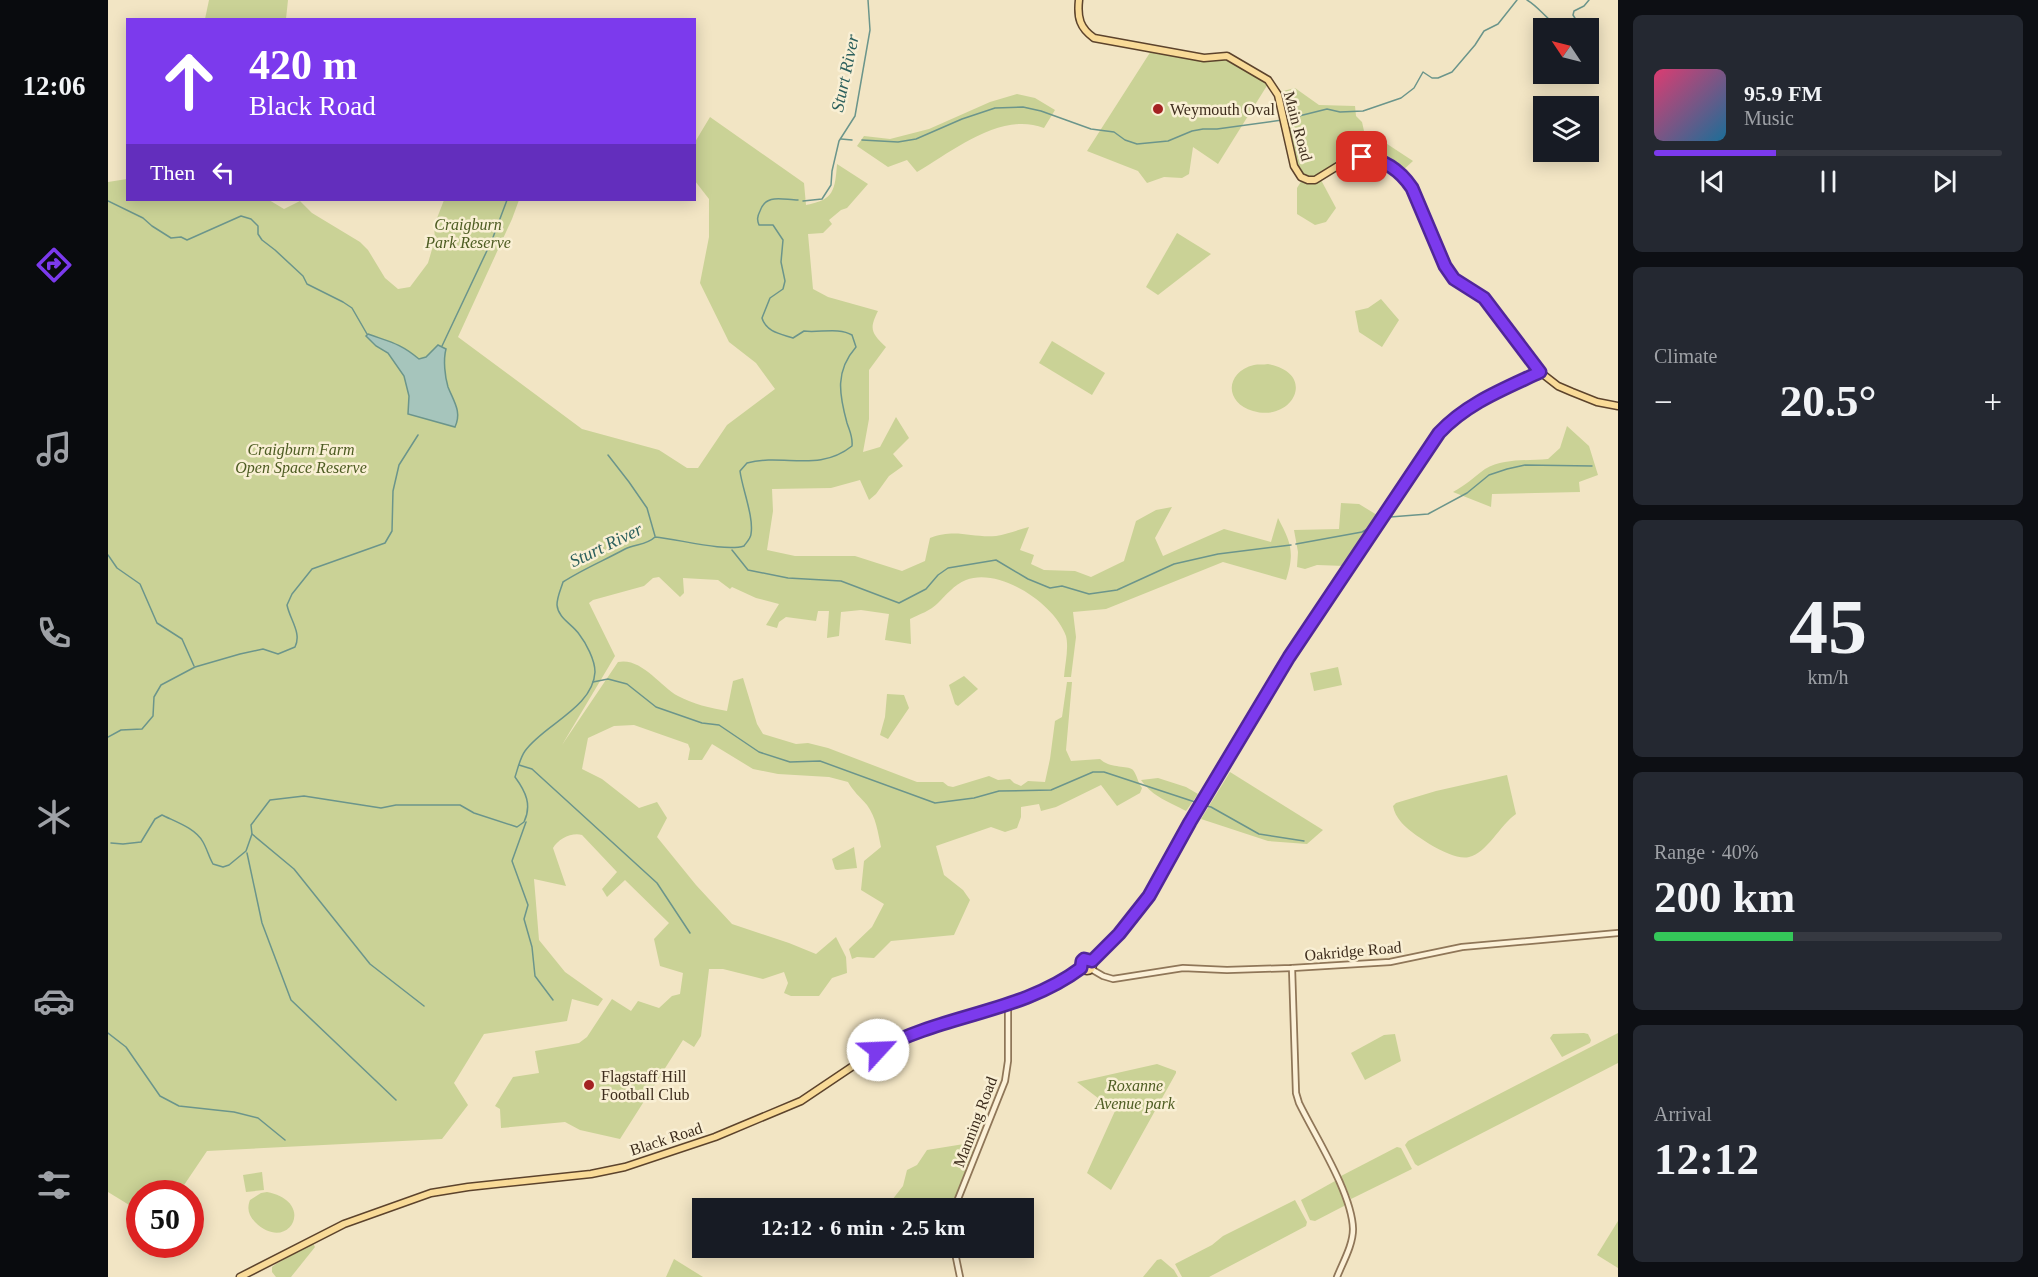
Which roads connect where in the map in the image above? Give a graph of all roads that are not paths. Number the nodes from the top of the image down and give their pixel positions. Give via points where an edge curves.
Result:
1 (1079, 0) edge
2 (1540, 372) junction
3 (1618, 406) edge
4 (1618, 933) edge
5 (1092, 961) junction
6 (1081, 968) junction
7 (1292, 968) junction
8 (1091, 969) junction
9 (1008, 1005) junction
10 (958, 1198) edge
11 (956, 1258) edge
12 (240, 1277) edge
13 (960, 1277) edge
14 (1337, 1277) edge

1 - 2 main road, Main Road via 1081,25 1094,38 1204,58 1227,56 1272,84 1294,166 1301,177 1321,178 1341,164 1362,157 1380,160 1399,172 1412,188 1454,279 1484,298
2 - 3 main road, Main Road via 1558,386
2 - 5 main road via 1463,411 1439,433 1289,657 1149,896
4 - 7 street, Oakridge Road via 1462,947 1389,962
5 - 6 main road via 1084,959
5 - 8 main road
6 - 8 main road
6 - 9 main road, Black Road via 1043,992
7 - 8 street, Oakridge Road via 1183,968 1113,979
7 - 14 street via 1296,1093 1346,1195 1351,1216 1351,1240
9 - 10 street, Manning Road via 1005,1081
9 - 12 main road, Black Road via 893,1042 801,1101 715,1137 625,1167 591,1174 441,1190 344,1224
11 - 13 street

